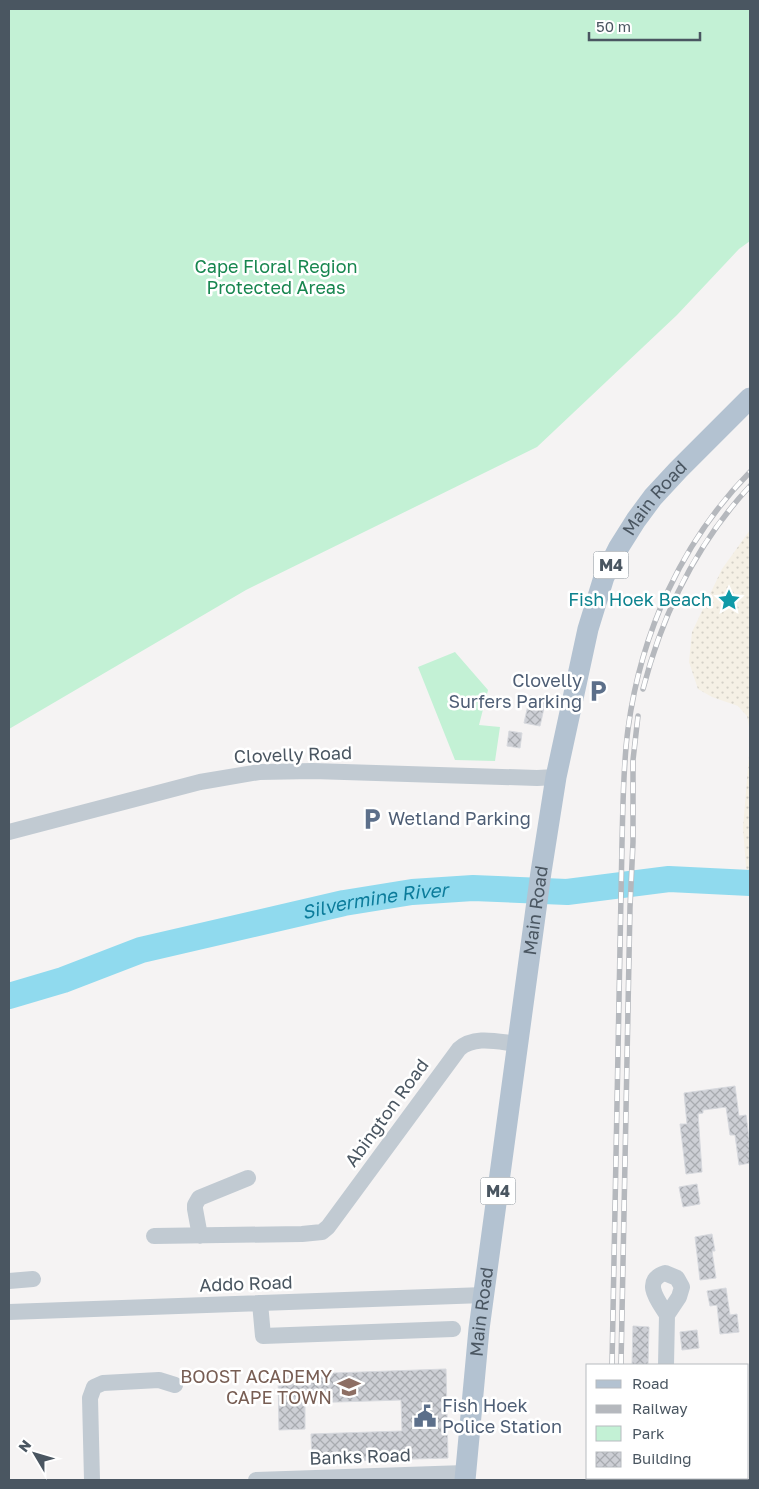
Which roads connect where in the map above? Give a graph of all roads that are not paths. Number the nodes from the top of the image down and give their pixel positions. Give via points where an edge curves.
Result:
1 (750, 398) edge
2 (556, 776) junction
3 (9, 832) edge
4 (518, 1044) junction
5 (248, 1178) dead end
6 (154, 1236) dead end
7 (200, 1236) junction
8 (33, 1279) dead end
9 (9, 1280) edge
10 (484, 1295) junction
11 (260, 1303) junction
12 (9, 1312) edge
13 (667, 1315) dead end
14 (453, 1329) dead end
15 (666, 1364) edge
16 (175, 1385) dead end
17 (465, 1477) edge
18 (92, 1480) edge
19 (256, 1480) edge

1 - 2 main road, Main Road / M4 via 653,497 620,546 604,578 588,629
2 - 3 street, Clovelly Road via 260,772 200,782
2 - 4 main road, Main Road / M4
4 - 7 street, Abington Road via 477,1040 459,1049 322,1232
4 - 10 main road, Main Road / M4
5 - 7 street via 199,1198 195,1209
6 - 7 street, Abington Road
8 - 9 street
10 - 11 street, Addo Road
10 - 17 main road, Main Road / M4
11 - 12 street, Addo Road
11 - 14 street via 263,1336
13 - 15 street
16 - 18 street via 159,1380 103,1383 94,1387 90,1398
17 - 19 street, Banks Road

